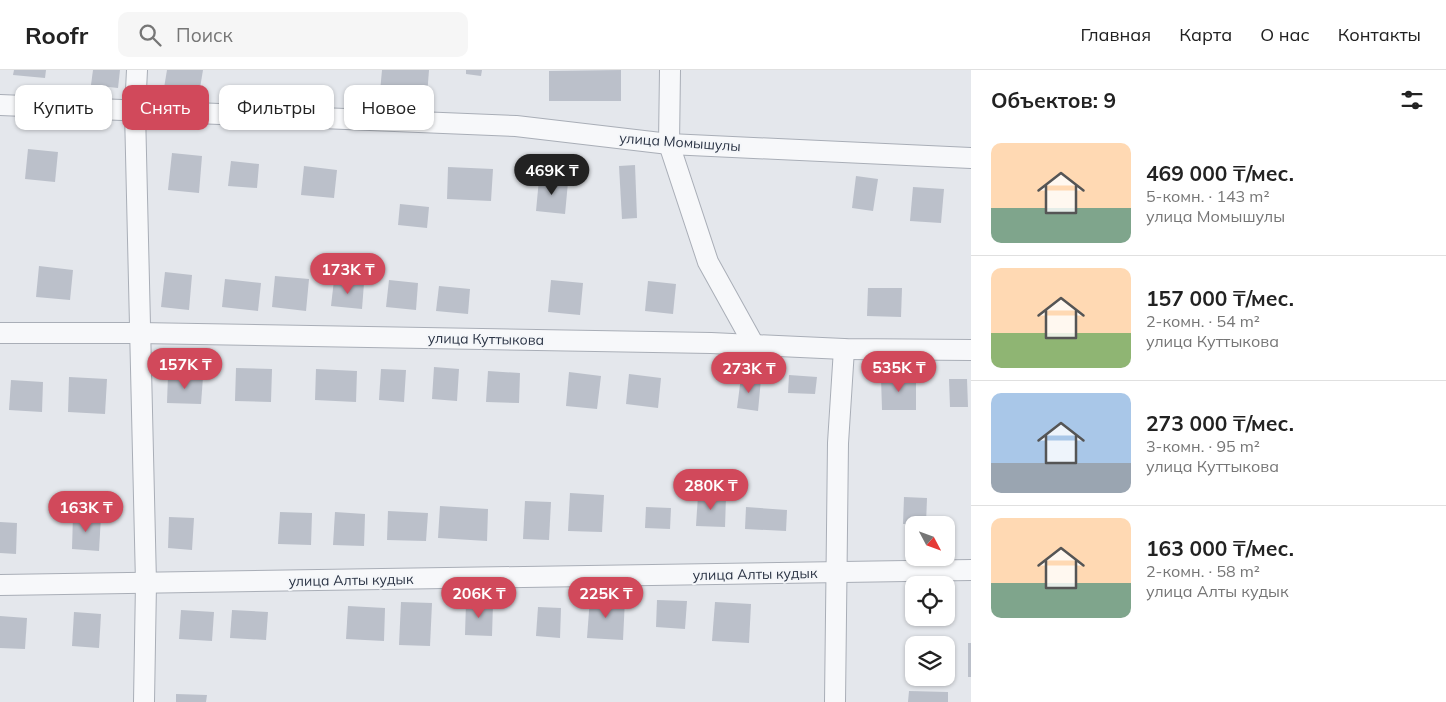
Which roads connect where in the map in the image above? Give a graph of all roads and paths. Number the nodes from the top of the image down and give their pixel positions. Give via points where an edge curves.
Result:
1 (137, 70) edge
2 (670, 70) edge
3 (137, 85) edge
4 (0, 105) edge
5 (122, 110) edge
6 (209, 114) edge
7 (136, 130) edge
8 (668, 144) junction
9 (971, 158) edge
10 (0, 333) edge
11 (139, 333) junction
12 (754, 345) junction
13 (844, 349) junction
14 (971, 350) edge
15 (971, 570) edge
16 (836, 573) junction
17 (146, 583) junction
18 (0, 585) edge
19 (144, 702) edge
20 (834, 702) edge

1 - 3 street
2 - 8 street
4 - 5 street, улица Момышулы
6 - 8 street, улица Момышулы via 516,126
7 - 11 street
8 - 9 street, улица Момышулы
8 - 12 street via 708,262
10 - 11 street, улица Куттыкова
11 - 12 street, улица Куттыкова
11 - 17 street
12 - 13 street, улица Куттыкова
13 - 14 street, улица Куттыкова
13 - 16 street via 838,443
15 - 16 street, улица Алты кудык
16 - 17 street, улица Алты кудык
16 - 20 street
17 - 18 street, улица Алты кудык
17 - 19 street

